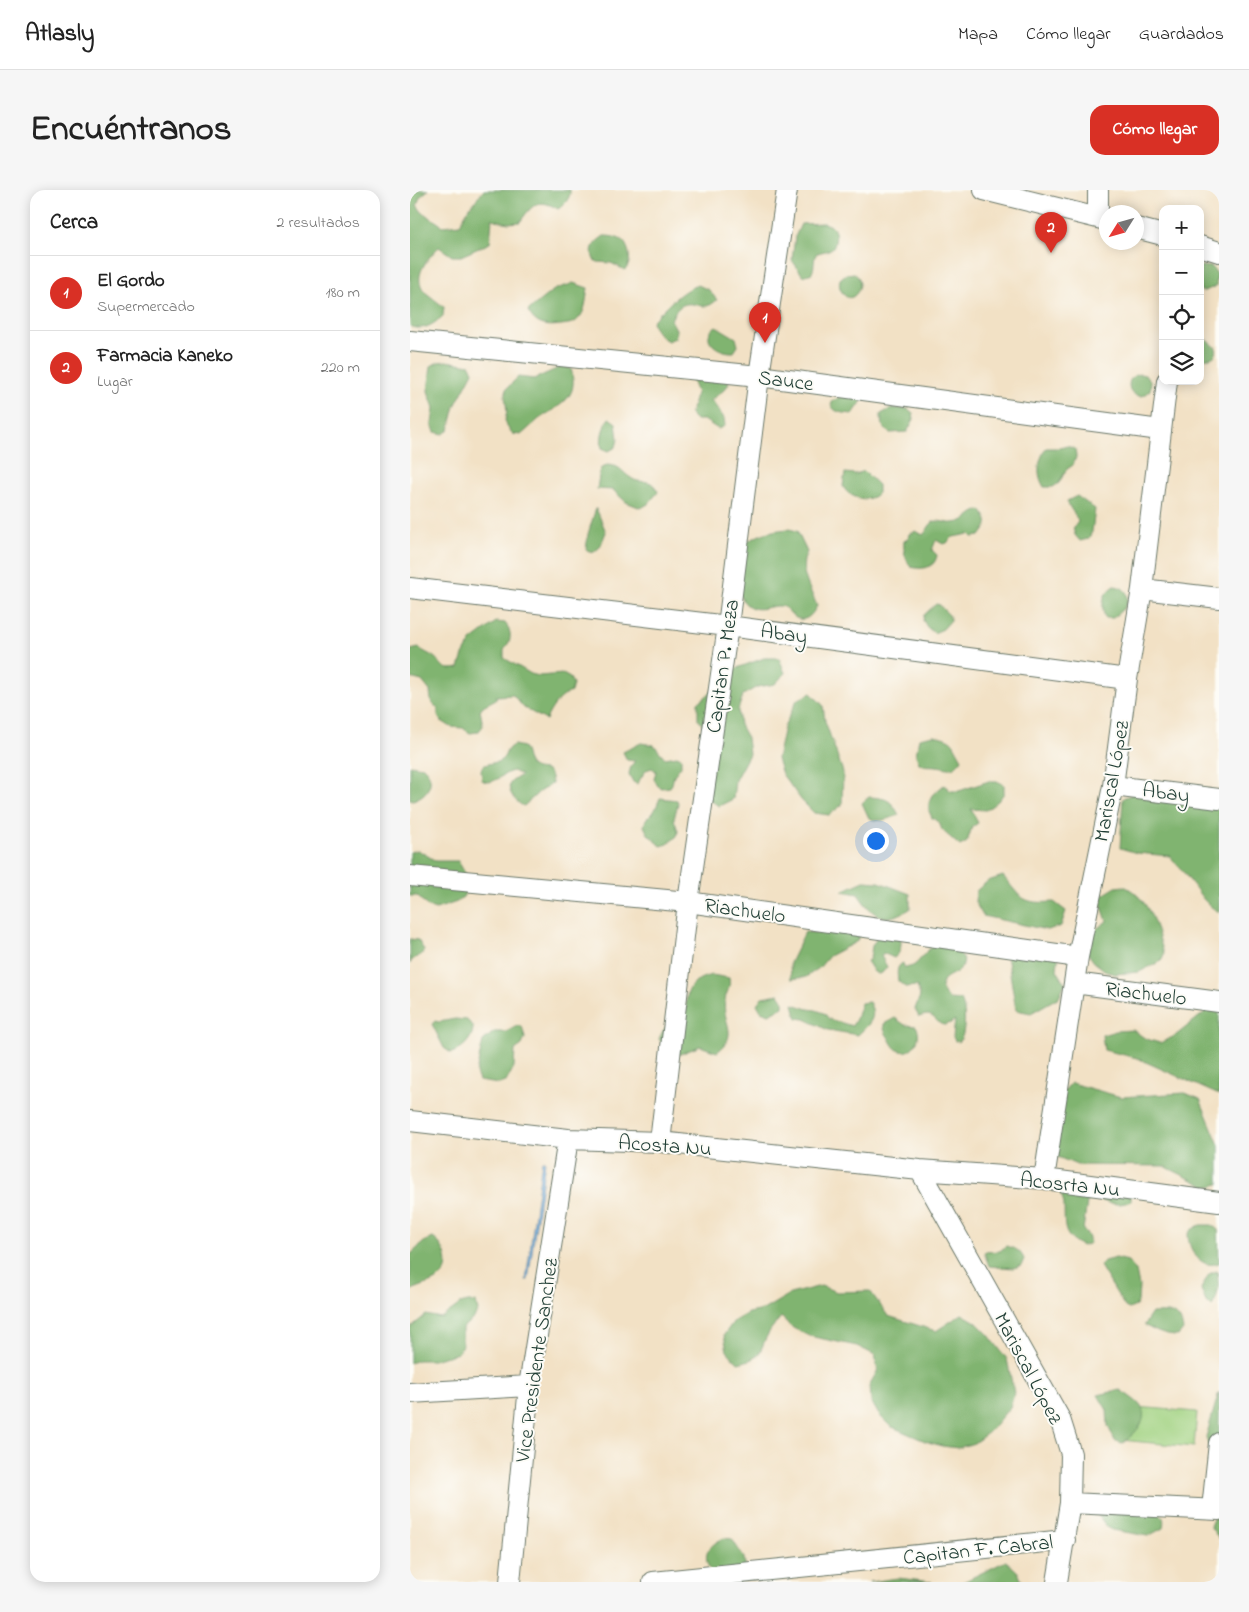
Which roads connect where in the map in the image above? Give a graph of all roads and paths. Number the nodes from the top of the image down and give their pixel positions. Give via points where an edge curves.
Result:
1 (787, 190) edge
2 (984, 190) edge
3 (1098, 190) edge
4 (1100, 205) edge
5 (1099, 217) edge
6 (1144, 230) edge
7 (1159, 234) edge
8 (1204, 247) edge
9 (1219, 252) edge
10 (410, 341) edge
11 (759, 376) junction
12 (1166, 385) edge
13 (1160, 430) junction
14 (410, 588) edge
15 (1142, 589) junction
16 (1219, 598) edge
17 (728, 626) junction
18 (1128, 679) junction
19 (1113, 786) junction
20 (1219, 799) edge
21 (410, 876) edge
22 (688, 902) junction
23 (1078, 958) junction
24 (1074, 983) junction
25 (1219, 1002) edge
26 (410, 1121) edge
27 (568, 1139) junction
28 (660, 1142) junction
29 (920, 1170) junction
30 (1044, 1180) junction
31 (1219, 1202) edge
32 (530, 1386) junction
33 (410, 1393) edge
34 (1219, 1443) edge
35 (1070, 1503) junction
36 (1216, 1510) edge
37 (1065, 1540) junction
38 (734, 1578) edge
39 (510, 1582) edge
40 (653, 1582) edge
41 (1057, 1582) edge

1 - 11 street, Capitan P. Meza
2 - 5 street
3 - 4 street
6 - 7 street
8 - 9 street
10 - 11 street, Sauce
11 - 13 street, Sauce
11 - 17 street, Capitan P. Meza
12 - 13 street, Mariscal López
13 - 15 street, Mariscal López
14 - 17 street, Abay
15 - 16 street
15 - 18 street, Mariscal López
17 - 18 street, Abay
17 - 22 street, Capitan P. Meza
18 - 19 street, Mariscal López
19 - 20 street, Abay
19 - 23 street, Mariscal López
21 - 22 street, Riachuelo
22 - 23 street, Riachuelo
22 - 28 street, Capitan P. Meza
23 - 24 street, Mariscal López
24 - 25 street, Riachuelo
24 - 30 street, Mariscal López
26 - 27 street, Acosta Nu
27 - 28 street, Acosta Nu
27 - 32 street, Vice Presidente Sanchez
28 - 29 street, Acosta Nu
29 - 30 street, Acosrta Nu
29 - 35 street, Mariscal López via 1060,1419 1071,1454
30 - 31 street, Acosrta Nu
32 - 33 street
32 - 39 street, Vice Presidente Sanchez
34 - 36 street
35 - 36 street
35 - 37 street, Mariscal López
37 - 38 street, Capitan F. Cabral
37 - 41 street, Mariscal López
38 - 40 street, Capitan F. Cabral

